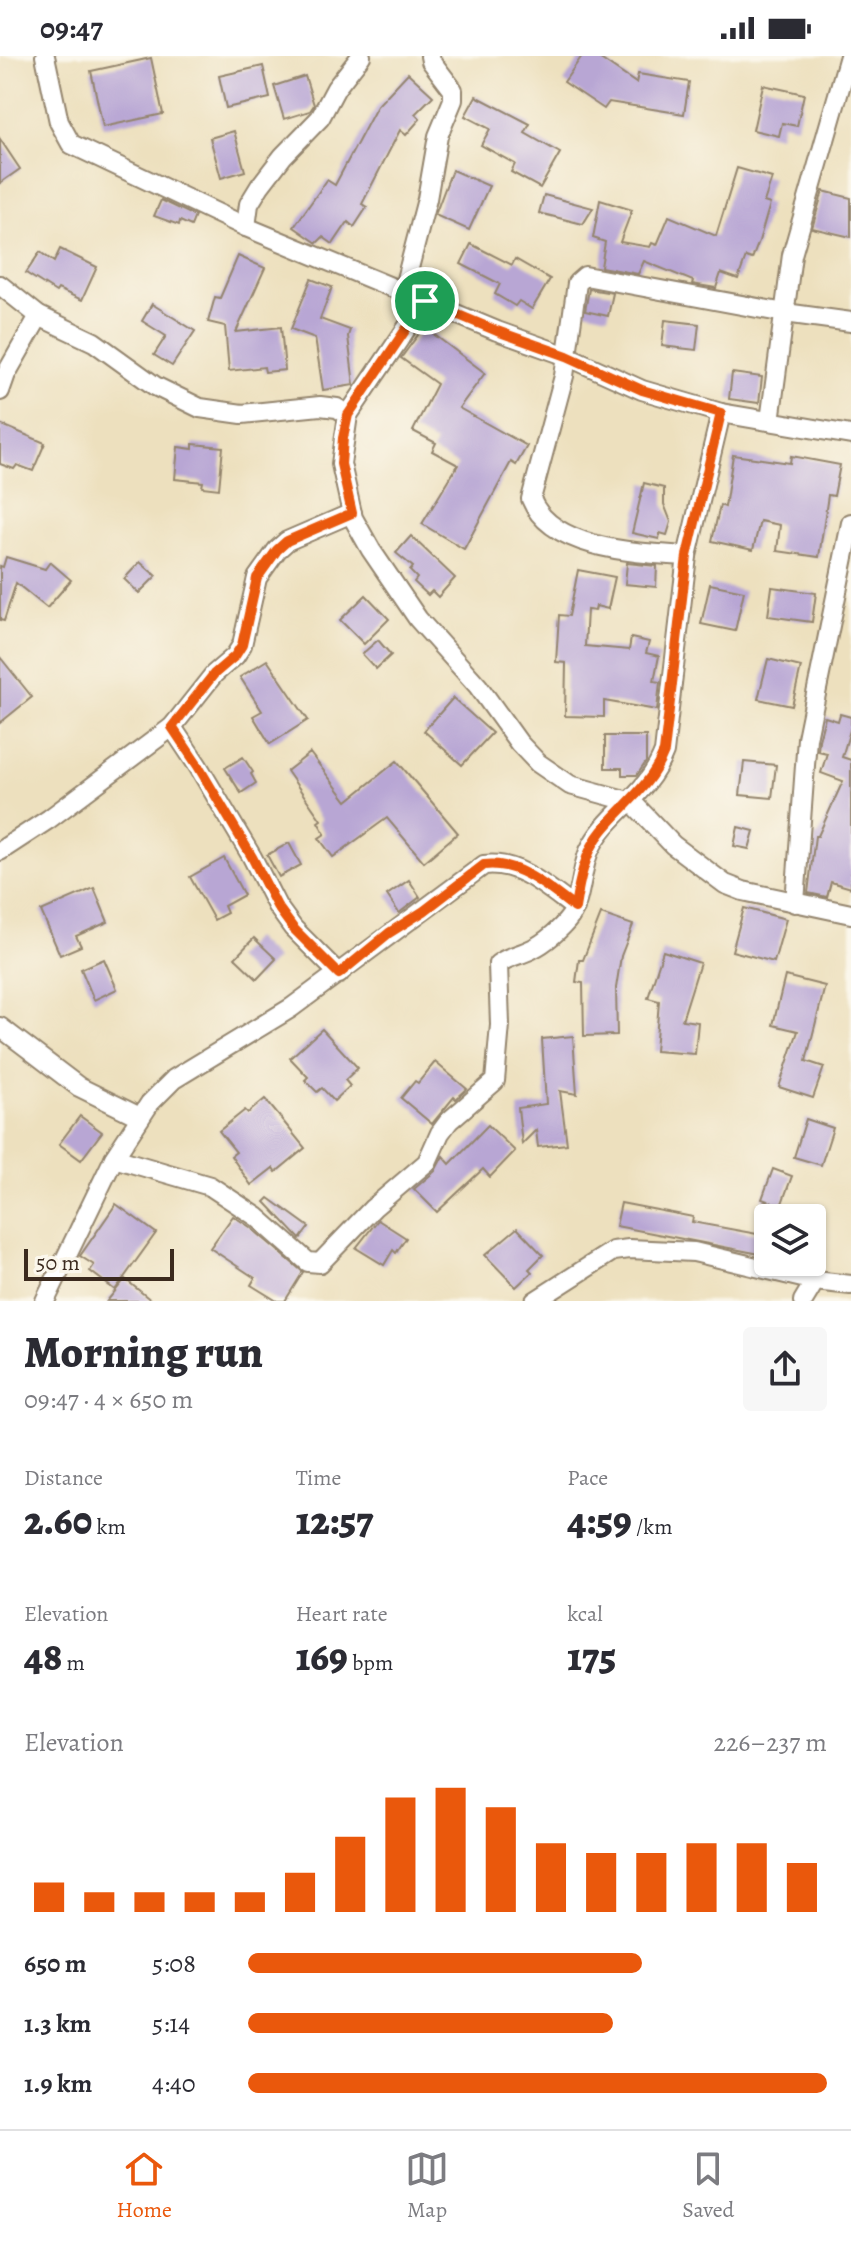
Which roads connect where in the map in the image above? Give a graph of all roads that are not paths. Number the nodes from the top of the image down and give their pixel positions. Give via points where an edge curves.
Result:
1 (45, 56) edge
2 (361, 56) edge
3 (430, 56) edge
4 (849, 56) edge
5 (246, 227) junction
6 (0, 285) edge
7 (403, 291) junction
8 (425, 301) junction
9 (785, 313) junction
10 (39, 316) junction
11 (851, 322) edge
12 (567, 356) junction
13 (0, 391) edge
14 (721, 413) junction
15 (348, 415) junction
16 (770, 421) junction
17 (851, 435) edge
18 (352, 513) junction
19 (851, 523) edge
20 (687, 556) junction
21 (172, 727) junction
22 (632, 802) junction
23 (0, 851) edge
24 (795, 903) junction
25 (575, 908) junction
26 (851, 914) edge
27 (339, 974) junction
28 (0, 1027) edge
29 (140, 1117) junction
30 (114, 1158) junction
31 (815, 1281) junction
32 (851, 1285) edge
33 (45, 1301) edge
34 (535, 1301) edge
35 (803, 1301) edge

1 - 5 street via 59,122 71,144
2 - 5 street via 320,118 260,186 249,204
3 - 7 street via 453,90 453,100 438,136
4 - 9 street via 792,255
5 - 7 street
6 - 10 street
7 - 8 street
8 - 12 street
8 - 15 street
9 - 11 street
9 - 12 street via 585,276 577,283
9 - 16 street
10 - 13 street
10 - 15 street via 94,342 155,386 200,408 242,414 320,406
12 - 14 street via 642,390
12 - 20 street via 531,499 535,508 561,529 599,547
14 - 16 street
14 - 20 street
15 - 18 street via 341,464
16 - 17 street
18 - 21 street via 277,550 257,578 242,645
18 - 22 street via 418,619 528,753 570,785
19 - 24 street via 807,738
20 - 22 street via 664,752
21 - 23 street
21 - 27 street via 277,906
22 - 24 street via 673,845 725,884
22 - 25 street via 600,832 589,851
24 - 26 street
25 - 27 street via 525,874 484,865
25 - 30 street via 542,943 498,964 495,1081 449,1121 427,1162 320,1263 308,1262 257,1217 210,1186
27 - 29 street via 174,1079
28 - 29 street via 79,1087
29 - 30 street
30 - 33 street
31 - 32 street
31 - 34 street via 694,1252 629,1249 613,1251
31 - 35 street

